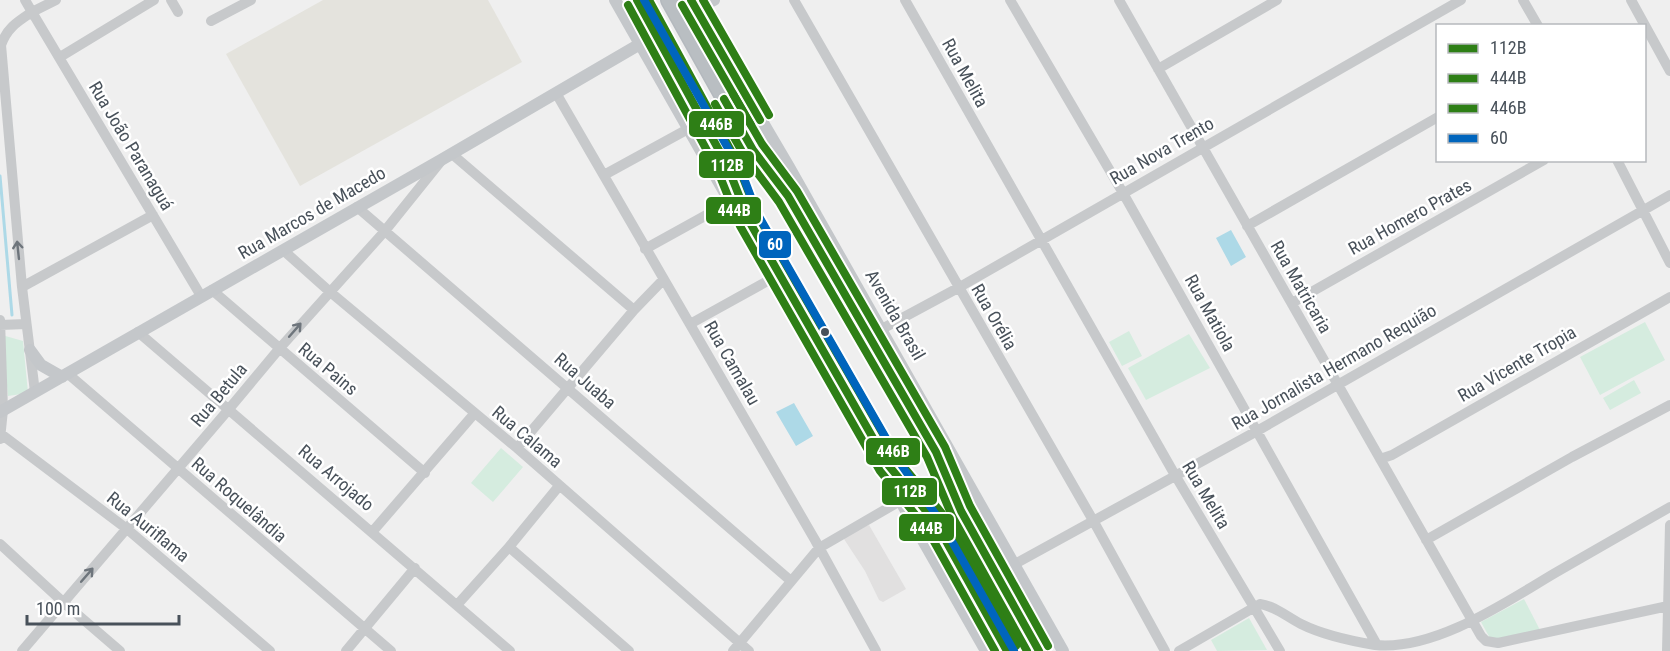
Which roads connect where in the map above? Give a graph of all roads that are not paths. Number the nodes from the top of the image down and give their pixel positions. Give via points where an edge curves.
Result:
1 (25, 0) edge
2 (56, 0) edge
3 (154, 0) edge
4 (171, 0) edge
5 (251, 0) edge
6 (615, 0) edge
7 (637, 0) edge
8 (669, 0) edge
9 (714, 0) edge
10 (794, 0) edge
11 (905, 0) edge
12 (1010, 0) edge
13 (1119, 0) edge
14 (1277, 0) edge
15 (1461, 0) edge
16 (1523, 0) edge
17 (1634, 1) edge
18 (693, 5) edge
19 (32, 12) junction
20 (178, 12) dead end
21 (211, 21) dead end
22 (1537, 24) edge
23 (1646, 24) edge
24 (1646, 24) edge
25 (640, 44) junction
26 (60, 57) junction
27 (1158, 69) junction
28 (1670, 71) edge
29 (556, 93) junction
30 (1436, 118) edge
31 (688, 129) junction
32 (1202, 148) junction
33 (446, 157) junction
34 (1540, 162) edge
35 (1618, 162) edge
36 (604, 175) junction
37 (1123, 193) junction
38 (1670, 195) edge
39 (730, 202) junction
40 (357, 207) junction
41 (1643, 210) junction
42 (153, 215) junction
43 (1247, 226) junction
44 (384, 232) junction
45 (1041, 240) junction
46 (645, 249) junction
47 (283, 250) junction
48 (1670, 263) edge
49 (773, 278) junction
50 (663, 280) junction
51 (22, 287) junction
52 (958, 288) junction
53 (329, 291) junction
54 (207, 293) junction
55 (1670, 297) edge
56 (1292, 303) junction
57 (634, 310) junction
58 (0, 320) edge
59 (26, 324) junction
60 (690, 324) junction
61 (0, 325) edge
62 (880, 330) junction
63 (138, 332) junction
64 (279, 349) junction
65 (30, 350) junction
66 (64, 375) junction
67 (1337, 384) junction
68 (568, 389) junction
69 (35, 392) junction
70 (1670, 406) edge
71 (230, 409) junction
72 (2, 411) edge
73 (474, 414) junction
74 (1257, 431) junction
75 (1, 438) edge
76 (517, 448) junction
77 (1380, 459) junction
78 (178, 469) junction
79 (425, 473) junction
80 (1175, 476) junction
81 (559, 486) junction
82 (900, 501) junction
83 (1670, 507) edge
84 (1094, 522) junction
85 (1670, 525) edge
86 (127, 529) junction
87 (373, 531) junction
88 (1426, 540) junction
89 (0, 544) edge
90 (509, 547) junction
91 (819, 548) junction
92 (1013, 565) junction
93 (415, 568) junction
94 (791, 580) junction
95 (63, 603) junction
96 (457, 605) junction
97 (1254, 606) junction
98 (1668, 606) junction
99 (1472, 621) junction
100 (365, 629) junction
101 (1377, 645) junction
102 (736, 647) edge
103 (982, 650) edge
104 (22, 651) edge
105 (120, 651) edge
106 (270, 651) edge
107 (346, 651) edge
108 (391, 651) edge
109 (510, 651) edge
110 (628, 651) edge
111 (749, 651) edge
112 (876, 651) edge
113 (1007, 651) edge
114 (1039, 651) edge
115 (1063, 651) edge
116 (1165, 651) edge
117 (1179, 651) edge
118 (1280, 651) edge
119 (1667, 651) edge

1 - 19 street, Rua João Paranaguá
2 - 19 street
3 - 26 street
4 - 20 street
5 - 21 street
6 - 25 main road
7 - 113 highway via 727,165 749,220 889,466 936,523
8 - 114 highway, Avenida Brasil via 753,150 788,196 936,452 961,511
9 - 18 main road
10 - 52 street, Rua Orélia
11 - 45 street, Rua Melita
12 - 37 street, Rua Matiola
13 - 27 street, Rua Matricaria
14 - 27 street
15 - 32 street, Rua Nova Trento
16 - 22 street
17 - 24 street
18 - 62 main road, Avenida Brasil
19 - 26 street, Rua João Paranaguá
51 -> 19 street via 1,45 14,23
23 - 28 street
25 - 29 main road, Rua Marcos de Macedo
25 - 31 main road
26 - 42 street, Rua João Paranaguá
27 - 32 street, Rua Matricaria
29 - 33 main road, Rua Marcos de Macedo
29 - 36 street, Rua Camalau
30 - 43 street
31 - 36 street
31 - 39 main road
32 - 37 street, Rua Nova Trento
32 - 43 street, Rua Matricaria
33 - 40 main road, Rua Marcos de Macedo
33 - 44 street, Rua Betula
33 - 57 street
34 - 56 street, Rua Homero Prates
35 - 41 street
36 - 46 street, Rua Camalau
37 - 45 street, Rua Nova Trento
37 - 74 street, Rua Matiola
38 - 41 street, Rua Jornalista Hermano Requião
39 - 46 street
39 - 49 main road
40 - 44 street, Rua Juaba
40 - 47 main road, Rua Marcos de Macedo
41 - 48 street
41 - 67 street, Rua Jornalista Hermano Requião
42 - 51 street
42 - 54 street, Rua João Paranaguá
43 - 56 street, Rua Matricaria
44 - 53 street, Rua Betula
44 - 68 street, Rua Juaba
45 - 52 street, Rua Nova Trento
45 - 80 street, Rua Melita
46 - 50 street, Rua Camalau
47 - 53 street, Rua Calama
47 - 54 main road, Rua Marcos de Macedo
49 - 60 street
49 - 82 main road
50 - 57 street
50 - 60 street, Rua Camalau
51 - 59 street
52 - 62 street, Rua Nova Trento
52 - 84 street, Rua Orélia
64 -> 53 street, Rua Betula
53 - 73 street, Rua Calama
54 - 63 main road, Rua Marcos de Macedo
54 - 64 street, Rua Pains
55 - 77 street, Rua Vicente Tropia
56 - 67 street, Rua Matricaria
57 - 68 street
58 - 61 street
59 - 61 street
59 - 65 street
60 - 91 street, Rua Camalau
61 - 72 street
62 - 92 main road, Avenida Brasil
63 - 66 main road, Rua Marcos de Macedo
63 - 71 street, Rua Arrojado
64 - 71 street, Rua Betula
64 - 79 street, Rua Pains
65 - 66 main road via 41,365
65 - 69 street
66 - 69 main road, Rua Marcos de Macedo
66 - 78 street, Rua Roquelândia
67 - 74 street, Rua Jornalista Hermano Requião
67 - 77 street, Rua Matricaria
68 - 76 street
68 - 94 street, Rua Juaba
69 - 72 main road, Rua Marcos de Macedo
70 - 88 street
71 - 78 street, Rua Betula
71 - 87 street, Rua Arrojado
72 - 75 street
73 - 76 street, Rua Calama
73 - 79 street
74 - 80 street, Rua Jornalista Hermano Requião
74 - 101 street, Rua Matiola
75 - 86 street, Rua Auriflama
76 - 81 street, Rua Calama
77 - 88 street, Rua Matricaria
78 - 86 street, Rua Betula
78 - 100 street, Rua Roquelândia
79 - 87 street
80 - 84 street, Rua Jornalista Hermano Requião
80 - 97 street, Rua Melita
81 - 90 street
81 - 102 street, Rua Calama
82 - 91 street
82 - 103 main road
83 - 99 street
84 - 92 street, Rua Jornalista Hermano Requião
84 - 116 street, Rua Orélia
85 - 98 street
95 -> 86 street, Rua Betula
86 - 106 street, Rua Auriflama
87 - 93 street, Rua Arrojado
88 - 99 street, Rua Matricaria
89 - 95 street
90 - 96 street
90 - 110 street
91 - 94 street
91 - 112 street, Rua Camalau
92 - 115 main road, Avenida Brasil
93 - 96 street, Rua Arrojado
93 - 100 street
94 - 102 street
95 - 104 street, Rua Betula
95 - 105 street
96 - 109 street, Rua Arrojado
97 - 101 street via 1271,607 1324,633
97 - 117 street
97 - 118 street, Rua Melita
98 - 99 street, Rua Matricaria via 1498,643 1486,640
98 - 119 street
99 - 101 street via 1423,640
100 - 107 street
100 - 108 street, Rua Roquelândia
102 - 111 street, Rua Calama

